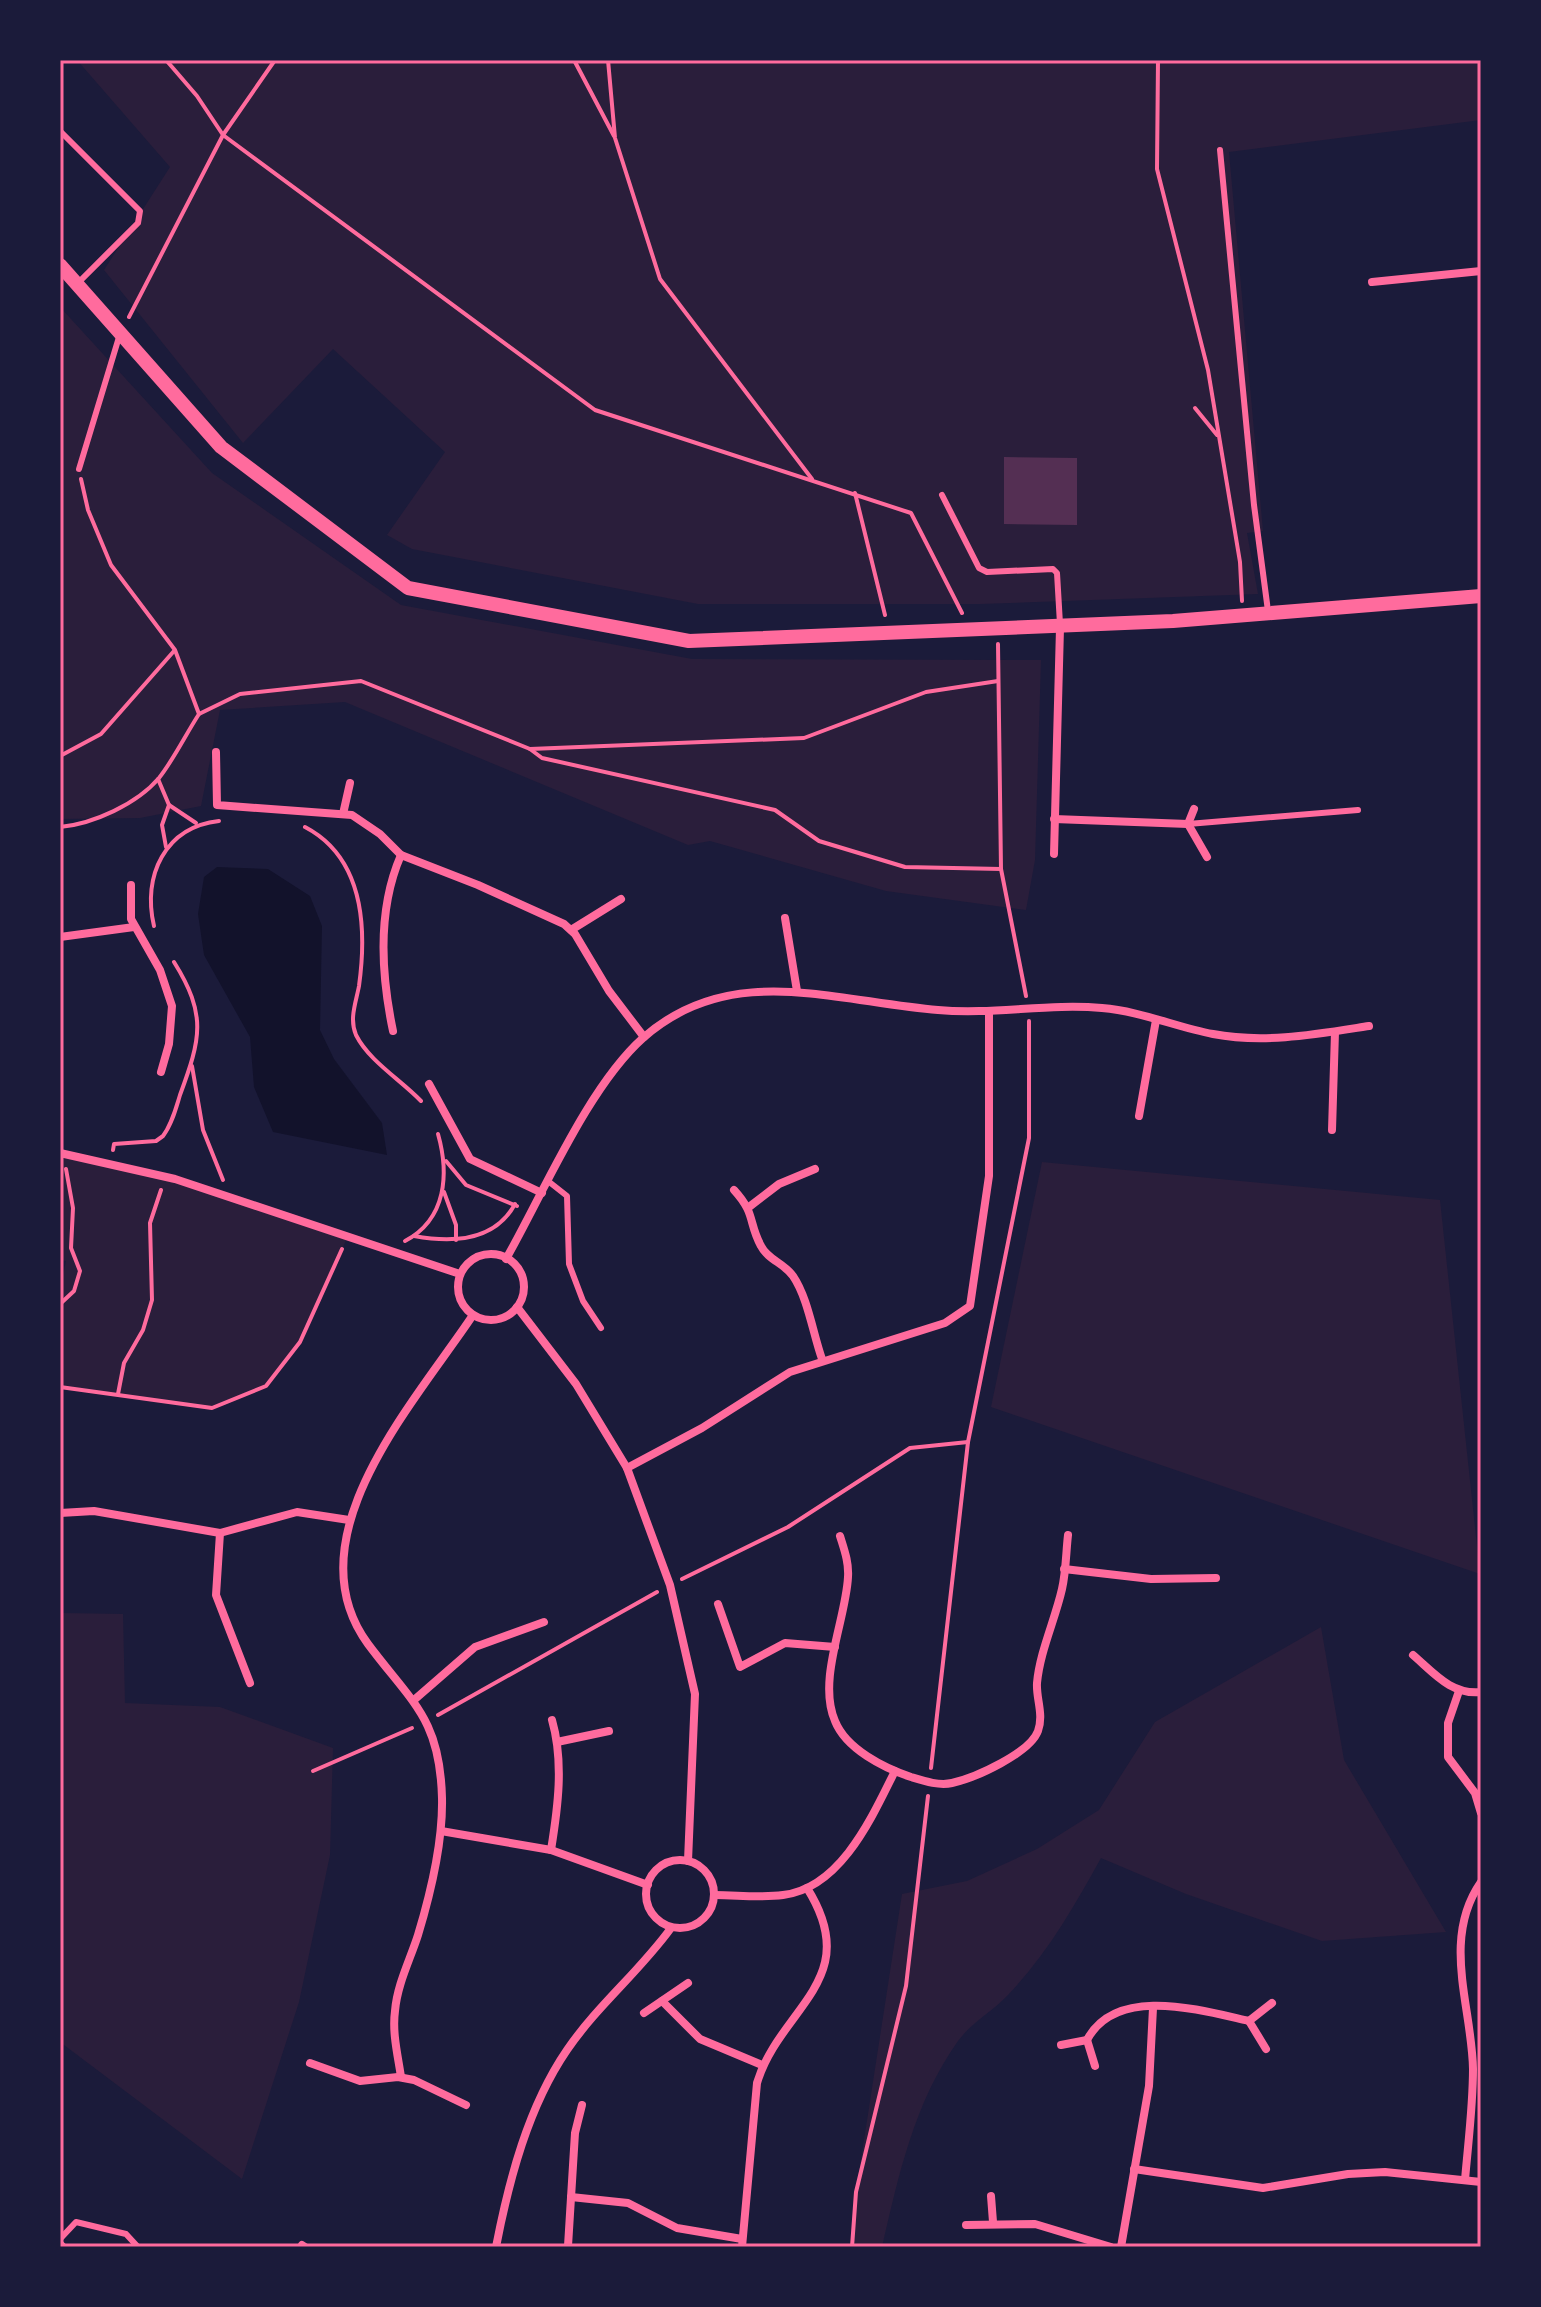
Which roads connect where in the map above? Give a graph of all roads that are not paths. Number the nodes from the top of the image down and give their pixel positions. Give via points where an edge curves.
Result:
1 (61, 133) edge
2 (1220, 150) dead end
3 (60, 265) edge
4 (1481, 271) edge
5 (1372, 282) dead end
6 (77, 284) junction
7 (120, 333) junction
8 (79, 469) road end
9 (942, 495) dead end
10 (1481, 596) edge
11 (1269, 615) junction
12 (1060, 628) junction
13 (216, 752) dead end
14 (350, 783) dead end
15 (1194, 809) dead end
16 (1358, 810) dead end
17 (343, 814) junction
18 (1054, 819) junction
19 (1188, 824) junction
20 (1054, 854) dead end
21 (401, 855) junction
22 (1207, 857) dead end
23 (131, 885) dead end
24 (621, 899) dead end
25 (785, 918) dead end
26 (134, 927) junction
27 (571, 930) junction
28 (60, 937) edge
29 (797, 991) junction
30 (989, 1012) junction
31 (1156, 1020) junction
32 (1369, 1026) dead end
33 (393, 1031) dead end
34 (1335, 1032) junction
35 (644, 1037) junction
36 (161, 1072) dead end
37 (429, 1084) dead end
38 (1139, 1116) dead end
39 (1332, 1130) dead end
40 (60, 1153) edge
41 (815, 1169) dead end
42 (548, 1181) junction
43 (734, 1190) dead end
44 (542, 1193) junction
45 (749, 1207) junction
46 (506, 1259) junction
47 (460, 1274) junction
48 (517, 1307) junction
49 (473, 1315) junction
50 (601, 1328) dead end
51 (822, 1359) junction
52 (627, 1468) junction
53 (60, 1513) edge
54 (349, 1520) junction
55 (220, 1533) junction
56 (1068, 1535) dead end
57 (840, 1536) dead end
58 (1064, 1569) junction
59 (1216, 1578) dead end
60 (718, 1604) dead end
61 (544, 1622) dead end
62 (835, 1647) junction
63 (1413, 1655) dead end
64 (250, 1683) dead end
65 (1459, 1691) junction
66 (1481, 1692) edge
67 (414, 1700) junction
68 (552, 1720) dead end
69 (609, 1731) dead end
70 (557, 1742) junction
71 (895, 1771) junction
72 (1481, 1813) edge
73 (441, 1831) junction
74 (551, 1850) junction
75 (688, 1861) junction
76 (1481, 1882) edge
77 (648, 1885) junction
78 (807, 1888) junction
79 (715, 1895) junction
80 (671, 1928) junction
81 (688, 1983) dead end
82 (662, 2001) junction
83 (1272, 2003) dead end
84 (1153, 2008) junction
85 (644, 2013) dead end
86 (1249, 2021) junction
87 (1087, 2040) junction
88 (1061, 2045) dead end
89 (1266, 2049) dead end
90 (310, 2063) dead end
91 (762, 2065) junction
92 (1095, 2066) dead end
93 (401, 2077) junction
94 (466, 2105) dead end
95 (582, 2105) dead end
96 (1134, 2169) junction
97 (1465, 2180) junction
98 (1481, 2182) edge
99 (991, 2196) dead end
100 (571, 2197) junction
101 (993, 2222) junction
102 (966, 2225) dead end
103 (61, 2243) edge
104 (742, 2243) edge
105 (568, 2246) edge
106 (138, 2247) edge
107 (496, 2247) edge
108 (1111, 2247) edge
109 (1121, 2247) edge

1 - 6 lane via 140,211 138,223
2 - 11 lane
3 - 6 street
4 - 5 street
6 - 7 street
7 - 8 lane
7 - 12 street via 221,447 408,588 689,641
9 - 12 lane via 979,568 1057,573
10 - 11 street
11 - 12 street
12 - 18 street
13 - 17 street via 217,805
14 - 17 street
15 - 19 street
16 - 19 lane
17 - 21 street via 361,820
18 - 19 street
18 - 20 street
19 - 22 street
21 - 27 street
21 - 33 street via 388,886 383,958
23 - 26 street
24 - 27 street
25 - 29 street
26 - 28 street
26 - 36 street via 160,970 172,1006
27 - 35 street
29 - 30 street
29 - 35 street via 702,1003
30 - 31 street via 1100,1007
30 - 51 street via 989,1176 970,1306 945,1323
31 - 34 street via 1235,1038
31 - 38 street
32 - 34 street
34 - 39 street
35 - 42 street via 601,1090
37 - 44 street via 470,1159
40 - 47 street via 166,1177
41 - 45 street via 779,1184
42 - 44 street
42 - 50 lane via 567,1196 569,1264 583,1301
43 - 45 street
44 - 46 street
45 - 51 street via 762,1248 798,1285
46 - 47 street via 480,1256
46 - 48 street via 522,1278
47 - 49 street via 459,1297
48 - 49 street via 496,1320
48 - 52 street via 576,1384
49 - 54 street via 374,1463
51 - 52 street via 773,1380 702,1428
52 - 75 street via 670,1585 695,1694
53 - 55 street via 94,1511
54 - 55 street via 297,1512
54 - 67 street via 342,1571 354,1622
55 - 64 street via 216,1595
56 - 58 street
57 - 62 street via 848,1578
58 - 59 street via 1151,1579
58 - 71 street via 1039,1675 1038,1732 1027,1749 951,1784
60 - 62 street via 740,1667 785,1643
61 - 67 street via 475,1647
62 - 71 street via 833,1718 858,1749
63 - 65 street
65 - 66 street
65 - 72 street via 1448,1723 1448,1757 1475,1793
67 - 73 street via 436,1742
68 - 70 street
69 - 70 street
70 - 74 street
71 - 78 street via 863,1833 826,1876
73 - 74 street
73 - 93 street via 430,1890 395,2010
74 - 77 street
75 - 77 street via 666,1863
75 - 79 street via 708,1873
76 - 97 street via 1463,1926 1459,1956 1472,2030
77 - 80 street via 652,1914
78 - 79 street via 784,1895
78 - 91 street via 823,1912 827,1957 810,1998
79 - 80 street via 707,1917 697,1925
80 - 107 street via 566,2051 530,2122
81 - 82 street
82 - 85 street
82 - 91 street via 700,2039
83 - 86 street
84 - 86 street
84 - 87 street via 1109,2013
84 - 96 street via 1149,2086
86 - 89 street
87 - 88 street
87 - 92 street
90 - 93 street via 360,2081
91 - 104 street
93 - 94 street
95 - 100 street
96 - 97 street via 1263,2188 1385,2172
96 - 109 street
97 - 98 street
99 - 101 street
100 - 104 street via 628,2203 677,2228
100 - 105 street
101 - 102 street
101 - 108 street via 1035,2224
103 - 106 lane via 76,2222 126,2234

